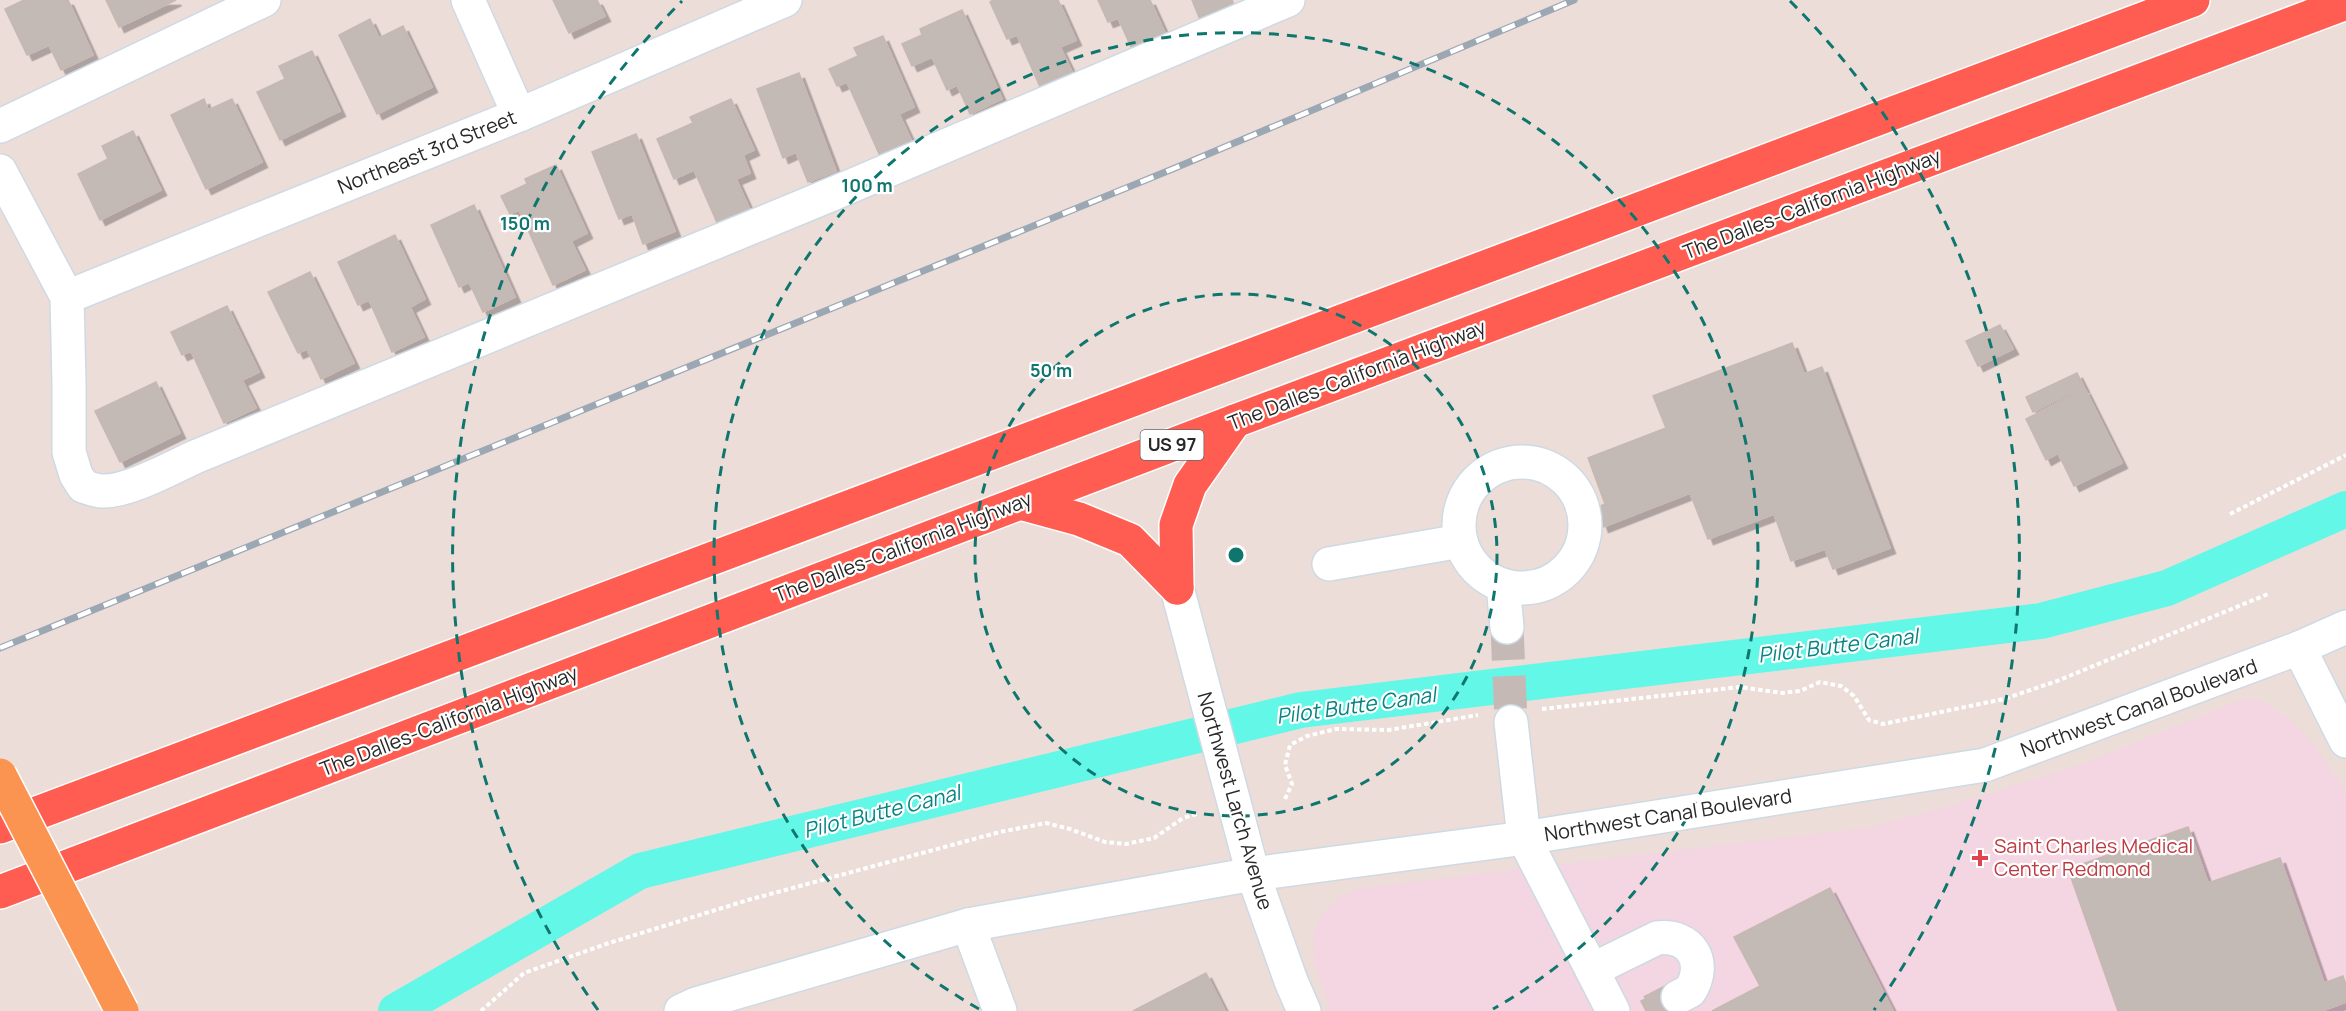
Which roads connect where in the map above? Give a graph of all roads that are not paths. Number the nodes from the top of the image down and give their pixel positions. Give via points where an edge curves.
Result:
1 (264, 0) edge
2 (468, 0) edge
3 (785, 0) edge
4 (1288, 0) edge
5 (2193, 0) edge
6 (2346, 3) edge
7 (519, 115) junction
8 (0, 126) edge
9 (0, 171) edge
10 (67, 297) junction
11 (1235, 421) junction
12 (1020, 503) junction
13 (1461, 541) junction
14 (1329, 564) dead end
15 (1503, 585) junction
16 (1176, 588) junction
17 (1507, 627) tunnel mouth
18 (2346, 627) edge
19 (2299, 648) junction
20 (1523, 716) tunnel mouth
21 (2346, 741) edge
22 (0, 775) edge
23 (0, 827) edge
24 (1524, 838) junction
25 (1253, 874) junction
26 (0, 892) edge
27 (968, 925) junction
28 (1592, 970) junction
29 (1678, 997) tunnel mouth
30 (122, 1011) edge
31 (681, 1011) edge
32 (1000, 1011) edge
33 (1304, 1011) edge
34 (1613, 1011) edge

1 - 8 street
2 - 7 street
3 - 7 street, Northeast 3rd Street
4 - 10 street via 830,195 151,478 115,489 100,492 83,486 69,452
5 - 23 highway
6 - 11 highway, The Dalles-California Highway / US 97
7 - 10 street, Northeast 3rd Street
9 - 10 street
11 - 12 highway, The Dalles-California Highway / US 97
11 - 16 highway via 1190,486 1176,525
12 - 16 highway via 1079,519 1130,540
12 - 26 highway, The Dalles-California Highway / US 97
13 - 14 street
13 - 15 street via 1484,576
13 - 15 street via 1459,520 1464,500 1475,482 1491,470 1510,463 1532,462 1551,468 1568,481 1580,498 1586,519 1584,540 1576,559 1562,575 1544,585
15 - 17 street
16 - 25 street, Northwest Larch Avenue
18 - 19 street, Northwest Canal Boulevard
19 - 21 street
19 - 24 street, Northwest Canal Boulevard via 1985,765
20 - 24 street
22 - 30 main road, bridge
24 - 25 street, Northwest Canal Boulevard
24 - 28 street
25 - 27 street, Northwest Canal Boulevard
25 - 33 street, Northwest Larch Avenue
27 - 31 street, Northwest Canal Boulevard
27 - 32 street
28 - 29 street via 1657,938 1678,939 1693,952 1698,972 1690,991
28 - 34 street

